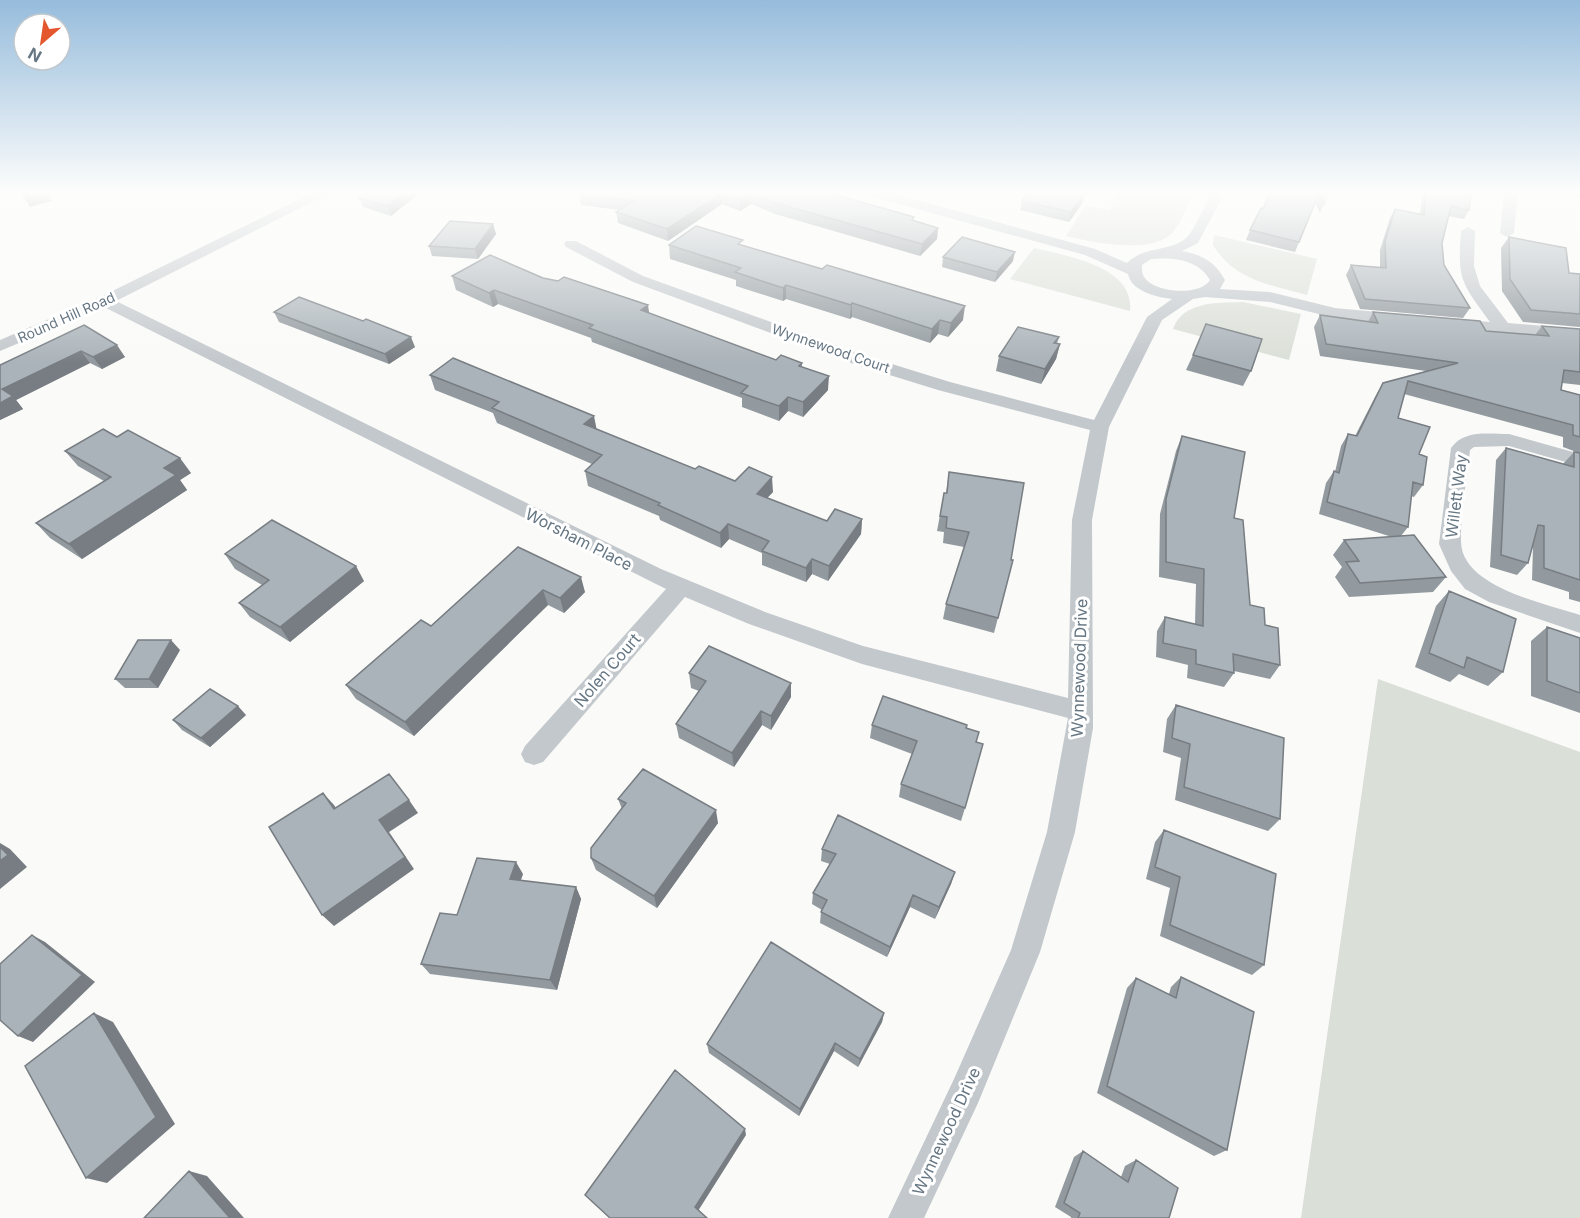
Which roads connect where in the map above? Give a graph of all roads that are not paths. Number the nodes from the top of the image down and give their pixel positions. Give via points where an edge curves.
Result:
1 (210, 249) edge
2 (581, 249) edge
3 (1079, 249) edge
4 (1176, 249) edge
5 (1199, 249) edge
6 (1467, 249) edge
7 (1090, 252) junction
8 (1166, 254) junction
9 (1144, 257) junction
10 (1132, 270) junction
11 (1212, 270) junction
12 (1148, 286) junction
13 (1207, 293) junction
14 (1187, 296) junction
15 (1269, 297) junction
16 (104, 301) junction
17 (1155, 317) junction
18 (1413, 320) edge
19 (1435, 322) edge
20 (1503, 328) junction
21 (1580, 334) edge
22 (0, 346) edge
23 (1100, 427) junction
24 (1580, 460) edge
25 (681, 587) junction
26 (1580, 624) edge
27 (1080, 711) junction
28 (534, 754) dead end
29 (906, 1218) edge

1 - 16 street, Round Hill Road
2 - 23 street, Wynnewood Court via 638,279 860,360
3 - 7 street
4 - 8 street
5 - 11 street
6 - 20 street via 1466,266 1472,286
7 - 9 street
7 - 10 street
8 - 9 street
8 - 11 street via 1185,256
9 - 10 street
10 - 12 street
11 - 13 street via 1216,285
11 - 15 street
12 - 14 street via 1166,294
12 - 17 street
13 - 14 street
13 - 15 street
14 - 17 street
15 - 18 street via 1335,313
16 - 22 street, Round Hill Road
16 - 25 street, Worsham Place
17 - 23 street, Wynnewood Drive
19 - 20 street
20 - 21 street
23 - 27 street, Wynnewood Drive via 1082,520
24 - 26 street, Willett Way via 1509,440 1469,441 1461,447 1450,544 1459,566 1473,583 1497,596
25 - 27 street, Worsham Place via 862,655
25 - 28 street, Nolen Court
27 - 29 street, Wynnewood Drive via 1061,832 1025,952

